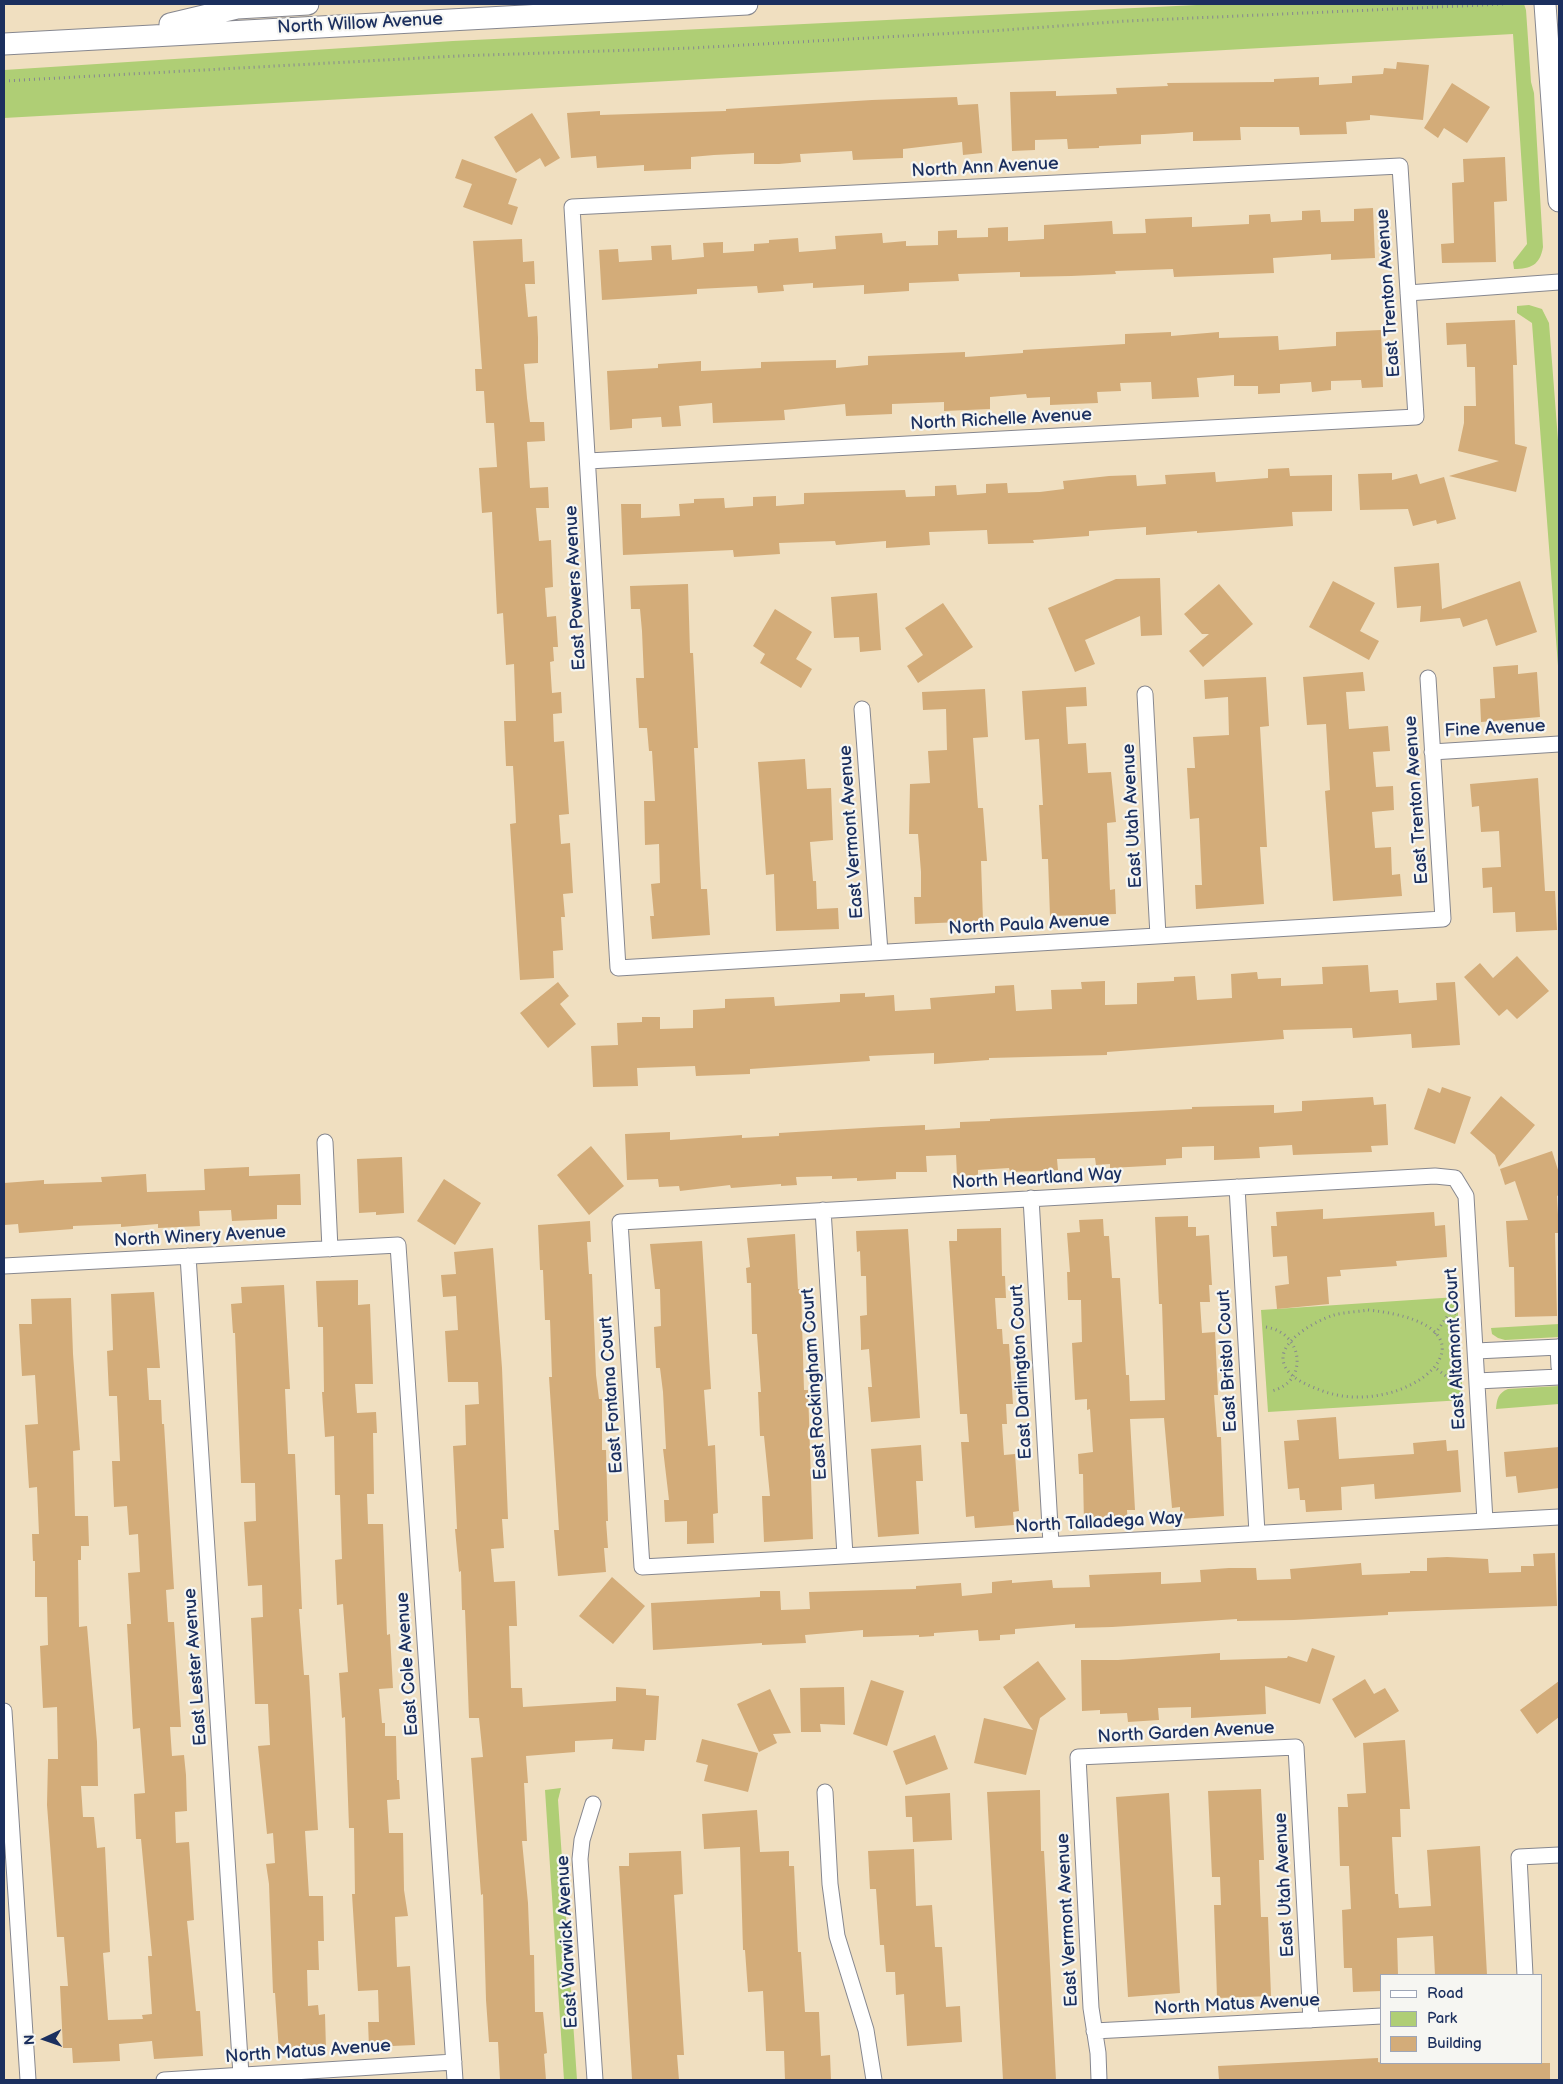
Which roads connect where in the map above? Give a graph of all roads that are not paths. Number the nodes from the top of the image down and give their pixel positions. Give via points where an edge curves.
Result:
1 (308, 4) edge
2 (747, 4) edge
3 (1545, 4) edge
4 (122, 37) junction
5 (4, 44) edge
6 (1400, 166) joint
7 (1559, 201) edge
8 (572, 207) joint
9 (1559, 282) edge
10 (1408, 293) junction
11 (1416, 418) joint
12 (588, 461) junction
13 (1428, 678) dead end
14 (1145, 694) dead end
15 (862, 709) dead end
16 (1559, 744) edge
17 (1432, 752) junction
18 (1443, 919) joint
19 (1158, 936) junction
20 (880, 952) junction
21 (618, 968) joint
22 (325, 1142) dead end
23 (1455, 1178) joint
24 (1237, 1186) junction
25 (1031, 1198) junction
26 (823, 1210) junction
27 (620, 1222) joint
28 (398, 1245) joint
29 (330, 1249) junction
30 (188, 1256) junction
31 (4, 1266) edge
32 (1559, 1347) edge
33 (1476, 1351) junction
34 (1559, 1367) edge
35 (1559, 1377) edge
36 (1477, 1382) junction
37 (1559, 1517) edge
38 (1485, 1521) junction
39 (1257, 1533) junction
40 (1051, 1544) junction
41 (845, 1556) junction
42 (642, 1567) joint
43 (4, 1712) edge
44 (1296, 1747) joint
45 (1078, 1757) joint
46 (825, 1792) dead end
47 (593, 1804) dead end
48 (1559, 1854) edge
49 (1525, 1974) edge
50 (1380, 2016) edge
51 (1311, 2020) junction
52 (1094, 2030) junction
53 (454, 2062) junction
54 (241, 2076) junction
55 (28, 2080) edge
56 (164, 2080) edge
57 (455, 2080) edge
58 (595, 2080) edge
59 (874, 2080) edge
60 (1100, 2080) edge

1 - 4 main road via 237,8
2 - 4 main road, North Willow Avenue
3 - 7 main road
4 - 5 main road, North Willow Avenue
6 - 8 street, North Ann Avenue
6 - 10 street, East Trenton Avenue
8 - 12 street, East Powers Avenue
9 - 10 street
10 - 11 street, East Trenton Avenue
11 - 12 street, North Richelle Avenue
12 - 21 street, East Powers Avenue
13 - 17 street, East Trenton Avenue
14 - 19 street, East Utah Avenue
15 - 20 street, East Vermont Avenue
16 - 17 street, Fine Avenue
17 - 18 street, East Trenton Avenue
18 - 19 street, North Paula Avenue
19 - 20 street, North Paula Avenue
20 - 21 street, North Paula Avenue
22 - 29 street
23 - 24 street, North Heartland Way via 1435,1176
23 - 33 street, East Altamont Court via 1466,1196
24 - 25 street, North Heartland Way
24 - 39 street, East Bristol Court
25 - 26 street, North Heartland Way
25 - 40 street, East Darlington Court
26 - 27 street, North Heartland Way
26 - 41 street, East Rockingham Court
27 - 42 street, East Fontana Court
28 - 29 street, North Winery Avenue
28 - 53 street, East Cole Avenue
29 - 30 street, North Winery Avenue
30 - 31 street, North Winery Avenue
30 - 54 street, East Lester Avenue
32 - 33 street
32 - 34 street
33 - 36 street, East Altamont Court
35 - 36 street
36 - 38 street, East Altamont Court
37 - 38 street, North Talladega Way
38 - 39 street, North Talladega Way
39 - 40 street, North Talladega Way
40 - 41 street, North Talladega Way
41 - 42 street, North Talladega Way
43 - 55 street
44 - 45 street, North Garden Avenue
44 - 51 street, East Utah Avenue
45 - 52 street, East Vermont Avenue
46 - 59 street via 830,1884 837,1936 866,2030
47 - 58 street, East Warwick Avenue via 580,1859
48 - 49 street via 1519,1857
50 - 51 street, North Matus Avenue
51 - 52 street, North Matus Avenue
52 - 60 street, East Vermont Avenue
53 - 54 street, North Matus Avenue
53 - 57 street, East Cole Avenue
54 - 56 street, North Matus Avenue

